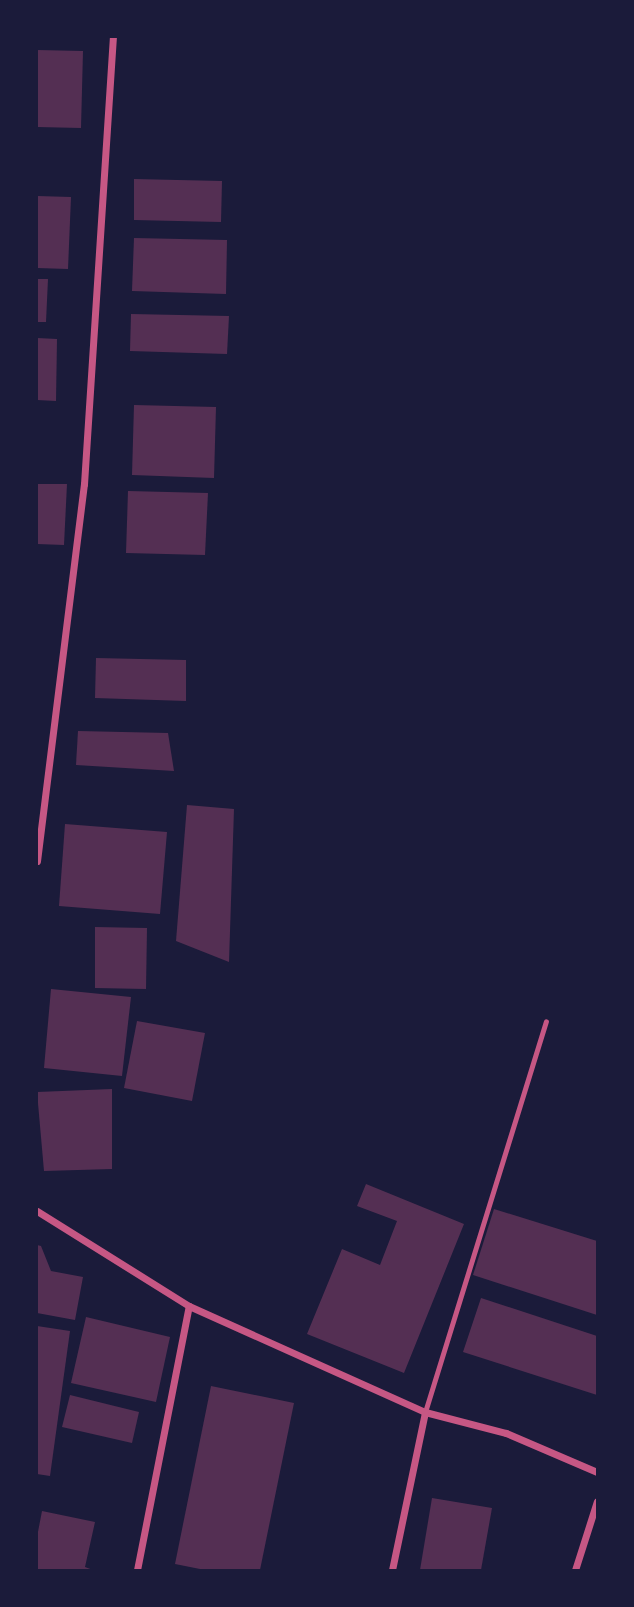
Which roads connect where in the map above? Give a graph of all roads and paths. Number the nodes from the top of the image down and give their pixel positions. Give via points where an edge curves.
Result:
1 (113, 37) edge
2 (37, 861) edge
3 (546, 1021) dead end
4 (37, 1211) edge
5 (189, 1306) junction
6 (425, 1412) junction
7 (597, 1472) edge
8 (597, 1501) edge
9 (137, 1570) edge
10 (391, 1570) edge
11 (575, 1570) edge

1 - 2 street via 84,484
3 - 6 lane
4 - 5 street
5 - 6 street
5 - 9 street
6 - 7 street via 506,1433
6 - 10 street
8 - 11 street

